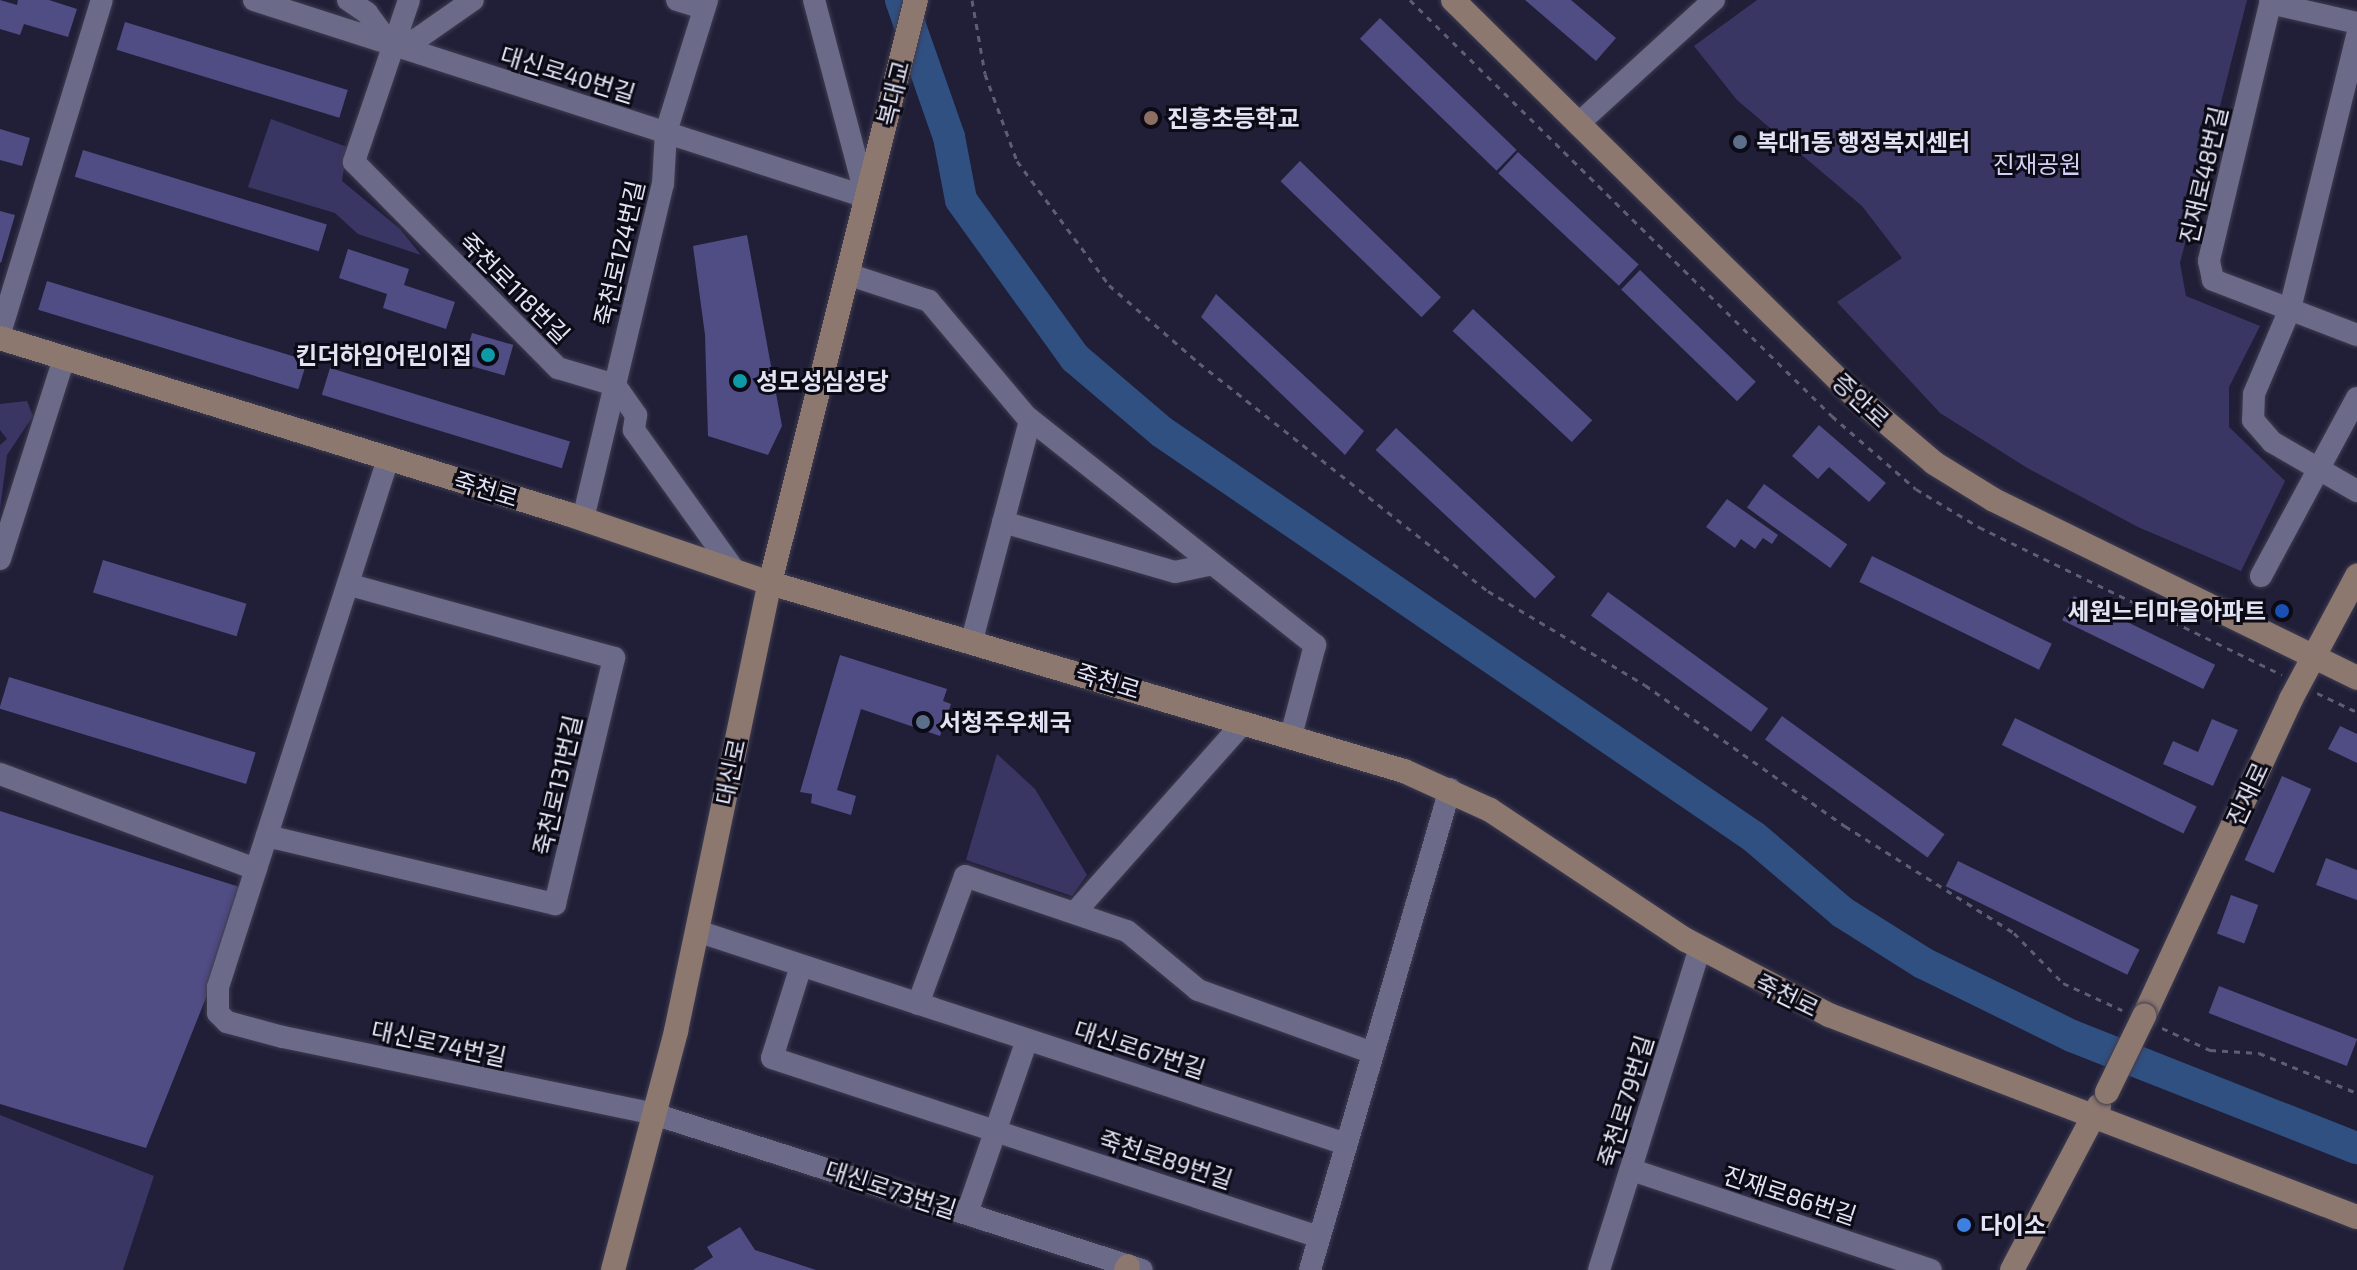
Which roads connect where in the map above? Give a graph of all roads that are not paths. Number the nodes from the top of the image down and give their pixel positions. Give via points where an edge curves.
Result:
1 (102, 0) edge
2 (254, 0) edge
3 (348, 0) edge
4 (409, 0) edge
5 (473, 0) edge
6 (677, 0) edge
7 (814, 0) edge
8 (916, 0) edge
9 (1453, 0) edge
10 (1714, 0) edge
11 (2271, 2) edge
12 (706, 4) edge
13 (2357, 23) edge
14 (2357, 36) edge
15 (392, 47) junction
16 (1578, 124) junction
17 (666, 132) junction
18 (868, 192) junction
19 (847, 274) junction
20 (2290, 309) junction
21 (2357, 335) edge
22 (0, 336) edge
23 (64, 358) junction
24 (615, 385) junction
25 (2357, 398) edge
26 (1030, 420) junction
27 (388, 459) junction
28 (2319, 469) junction
29 (2357, 491) edge
30 (583, 519) junction
31 (1003, 522) junction
32 (0, 559) edge
33 (1207, 565) junction
34 (735, 571) junction
35 (2261, 576) dead end
36 (2357, 576) edge
37 (770, 583) junction
38 (348, 584) junction
39 (972, 640) junction
40 (2314, 657) junction
41 (2357, 678) edge
42 (1244, 722) junction
43 (1291, 736) junction
44 (0, 774) edge
45 (1450, 789) junction
46 (267, 836) junction
47 (256, 869) junction
48 (1077, 910) junction
49 (697, 931) junction
50 (1700, 948) junction
51 (801, 966) junction
52 (918, 1004) junction
53 (1027, 1040) junction
54 (1373, 1053) junction
55 (654, 1114) junction
56 (2093, 1118) junction
57 (997, 1131) junction
58 (1346, 1144) junction
59 (1632, 1170) junction
60 (967, 1213) junction
61 (2357, 1217) edge
62 (1319, 1237) junction
63 (1132, 1269) edge
64 (613, 1270) edge
65 (1310, 1270) edge
66 (1599, 1270) edge
67 (1931, 1270) edge
68 (2012, 1270) edge

1 - 22 street
2 - 15 street, 대신로40번길
3 - 15 street via 367,13
4 - 15 street, 죽천로118번길
5 - 15 street via 417,39
6 - 12 street
7 - 18 street
8 - 18 street, 복대교
9 - 16 street, 증안로
10 - 16 street
11 - 13 street
11 - 20 street, 진재로48번길 via 2209,261 2213,280
12 - 17 street, 죽천로124번길
14 - 20 street
15 - 17 street, 대신로40번길
15 - 24 street, 죽천로118번길 via 354,162 558,368
16 - 40 street, 증안로 via 1853,394 1934,463 1994,500
17 - 18 street, 대신로40번길
17 - 24 street, 죽천로124번길 via 663,184
18 - 19 street, 대신로
19 - 26 street via 929,301 990,380
19 - 37 street, 대신로
20 - 21 street, 진재로48번길
20 - 28 street via 2254,394 2253,420 2272,442
22 - 23 street, 죽천로
23 - 27 street, 죽천로
23 - 32 street
24 - 30 street, 죽천로124번길
24 - 34 street via 636,415 634,430
25 - 28 street
26 - 31 street
26 - 33 street
27 - 30 street, 죽천로
27 - 38 street
28 - 29 street
28 - 35 street
30 - 34 street, 죽천로
31 - 33 street via 1175,572
31 - 39 street
33 - 43 street via 1315,645
34 - 37 street, 죽천로
36 - 40 street, 진재로
37 - 39 street, 죽천로
37 - 49 street, 대신로
38 - 46 street
38 - 46 street, 죽천로131번길 via 614,658 555,904
39 - 42 street, 죽천로
40 - 41 street, 증안로
40 - 56 street, 진재로, bridge
42 - 43 street, 죽천로
42 - 48 street
43 - 45 street, 죽천로
44 - 47 street
45 - 50 street, 죽천로
45 - 54 street
46 - 47 street
47 - 55 street, 대신로74번길 via 218,987 218,1013 227,1022
48 - 52 street via 965,876
48 - 54 street via 1127,931 1198,990
49 - 51 street, 대신로67번길
49 - 55 street, 대신로
50 - 56 street, 죽천로 via 1829,1015
50 - 59 street, 죽천로79번길
51 - 52 street, 대신로67번길
51 - 57 street via 772,1058
52 - 53 street, 대신로67번길
53 - 57 street
53 - 58 street, 대신로67번길
54 - 58 street
55 - 60 street, 대신로73번길
55 - 64 street, 대신로
56 - 61 street, 죽천로
56 - 68 street
57 - 60 street
57 - 62 street, 죽천로89번길
58 - 62 street
59 - 66 street, 죽천로79번길
59 - 67 street, 진재로86번길
60 - 63 street, 대신로73번길
62 - 65 street

